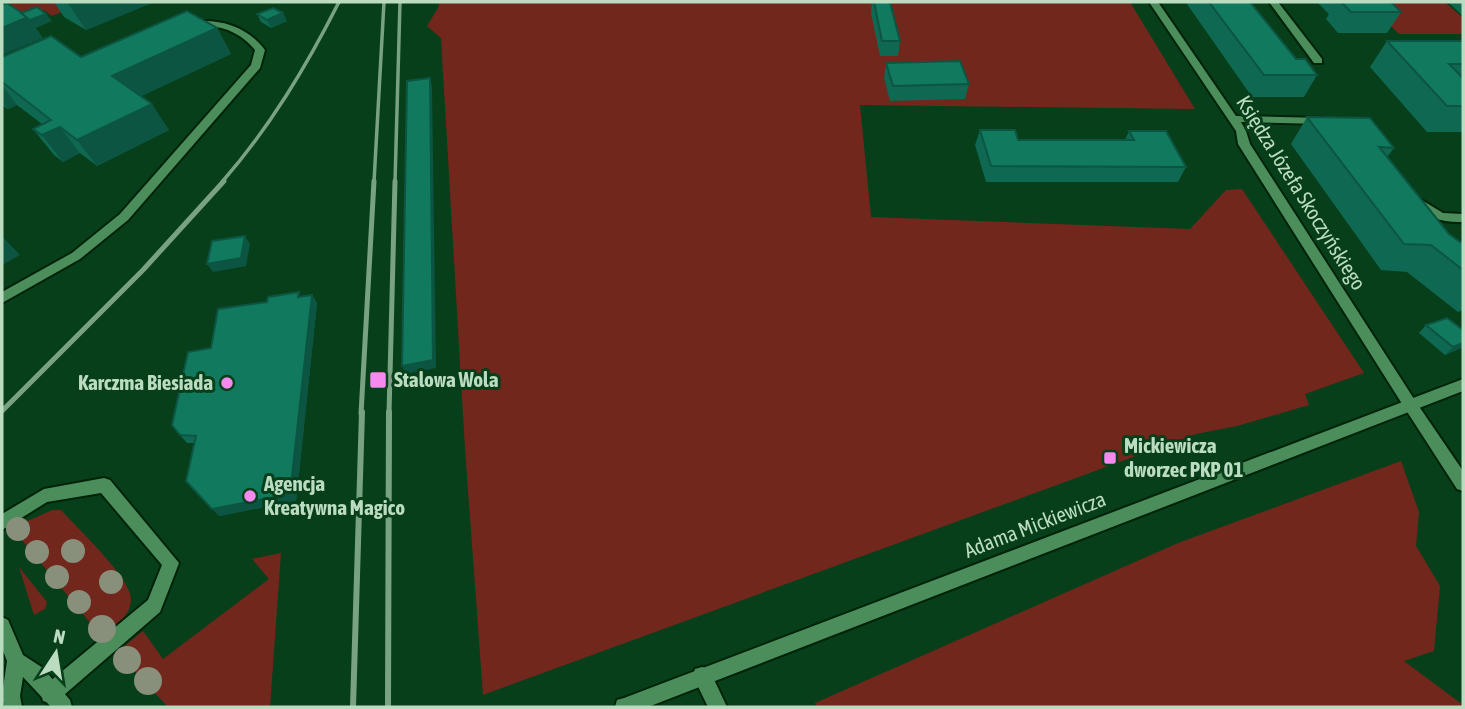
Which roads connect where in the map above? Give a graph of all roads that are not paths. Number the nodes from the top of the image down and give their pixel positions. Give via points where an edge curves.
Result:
1 (1154, 2) edge
2 (1273, 2) edge
3 (182, 29) edge
4 (1318, 61) dead end
5 (1233, 119) junction
6 (1339, 123) edge
7 (1410, 194) edge
8 (1463, 218) edge
9 (2, 298) edge
10 (1463, 385) edge
11 (1411, 406) junction
12 (1463, 484) edge
13 (2, 523) edge
14 (2, 626) edge
15 (16, 662) junction
16 (702, 676) junction
17 (57, 701) edge
18 (13, 707) edge
19 (624, 707) edge
20 (718, 707) edge

1 - 5 street, Księdza Józefa Skoczyńskiego
2 - 4 street
3 - 9 street via 207,23 233,29 255,41 260,50 256,66 124,217 76,256
5 - 6 street
5 - 11 street, Księdza Józefa Skoczyńskiego via 1244,144
7 - 8 street via 1430,213
10 - 11 street, Adama Mickiewicza
11 - 12 street, Księdza Józefa Skoczyńskiego
11 - 16 street, Adama Mickiewicza
13 - 17 street via 44,495 104,485 171,562 154,606
14 - 15 street
15 - 17 street via 36,675
15 - 18 street
16 - 19 street, Adama Mickiewicza
16 - 20 street

